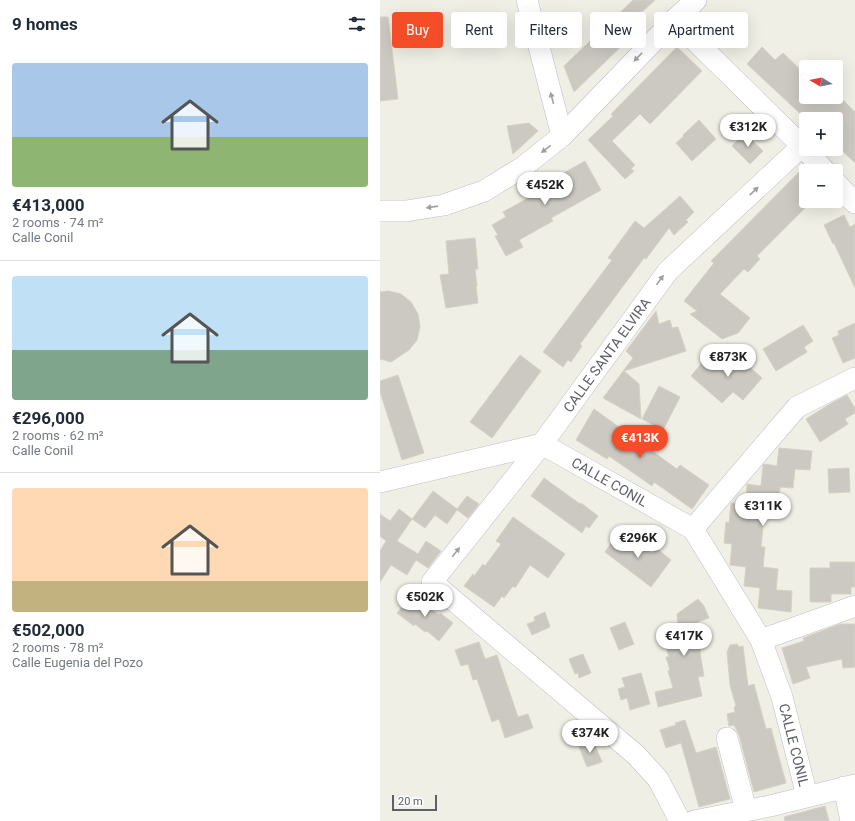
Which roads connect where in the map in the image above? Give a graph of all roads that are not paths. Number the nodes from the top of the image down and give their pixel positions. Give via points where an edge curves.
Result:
1 (527, 0) edge
2 (696, 0) edge
3 (683, 12) edge
4 (654, 41) edge
5 (702, 48) edge
6 (562, 136) junction
7 (799, 143) edge
8 (799, 149) edge
9 (811, 156) edge
10 (819, 164) edge
11 (843, 190) edge
12 (855, 203) edge
13 (380, 211) edge
14 (855, 378) edge
15 (542, 444) junction
16 (380, 482) edge
17 (693, 530) junction
18 (855, 606) edge
19 (761, 640) junction
20 (727, 738) dead end
21 (850, 786) edge
22 (807, 796) junction
23 (746, 810) junction
24 (772, 813) edge
25 (680, 821) edge
26 (694, 821) edge
27 (852, 821) edge

6 -> 1 street
2 - 3 street
4 -> 6 street
5 - 7 street
6 -> 13 street via 523,167 484,192 444,205 406,211
15 -> 8 street, CALLE SANTA ELVIRA via 668,271
9 - 10 street
11 - 12 street
14 - 17 street via 797,407
15 - 16 street
15 - 17 street, CALLE CONIL
25 -> 15 street, CALLE SANTA ELVIRA via 658,779 636,755 432,582
17 - 19 street, CALLE CONIL
18 - 19 street
19 - 22 street, CALLE CONIL via 782,697
20 - 23 street
21 - 22 street
21 - 27 street
22 - 24 street
23 - 24 street
23 - 26 street

